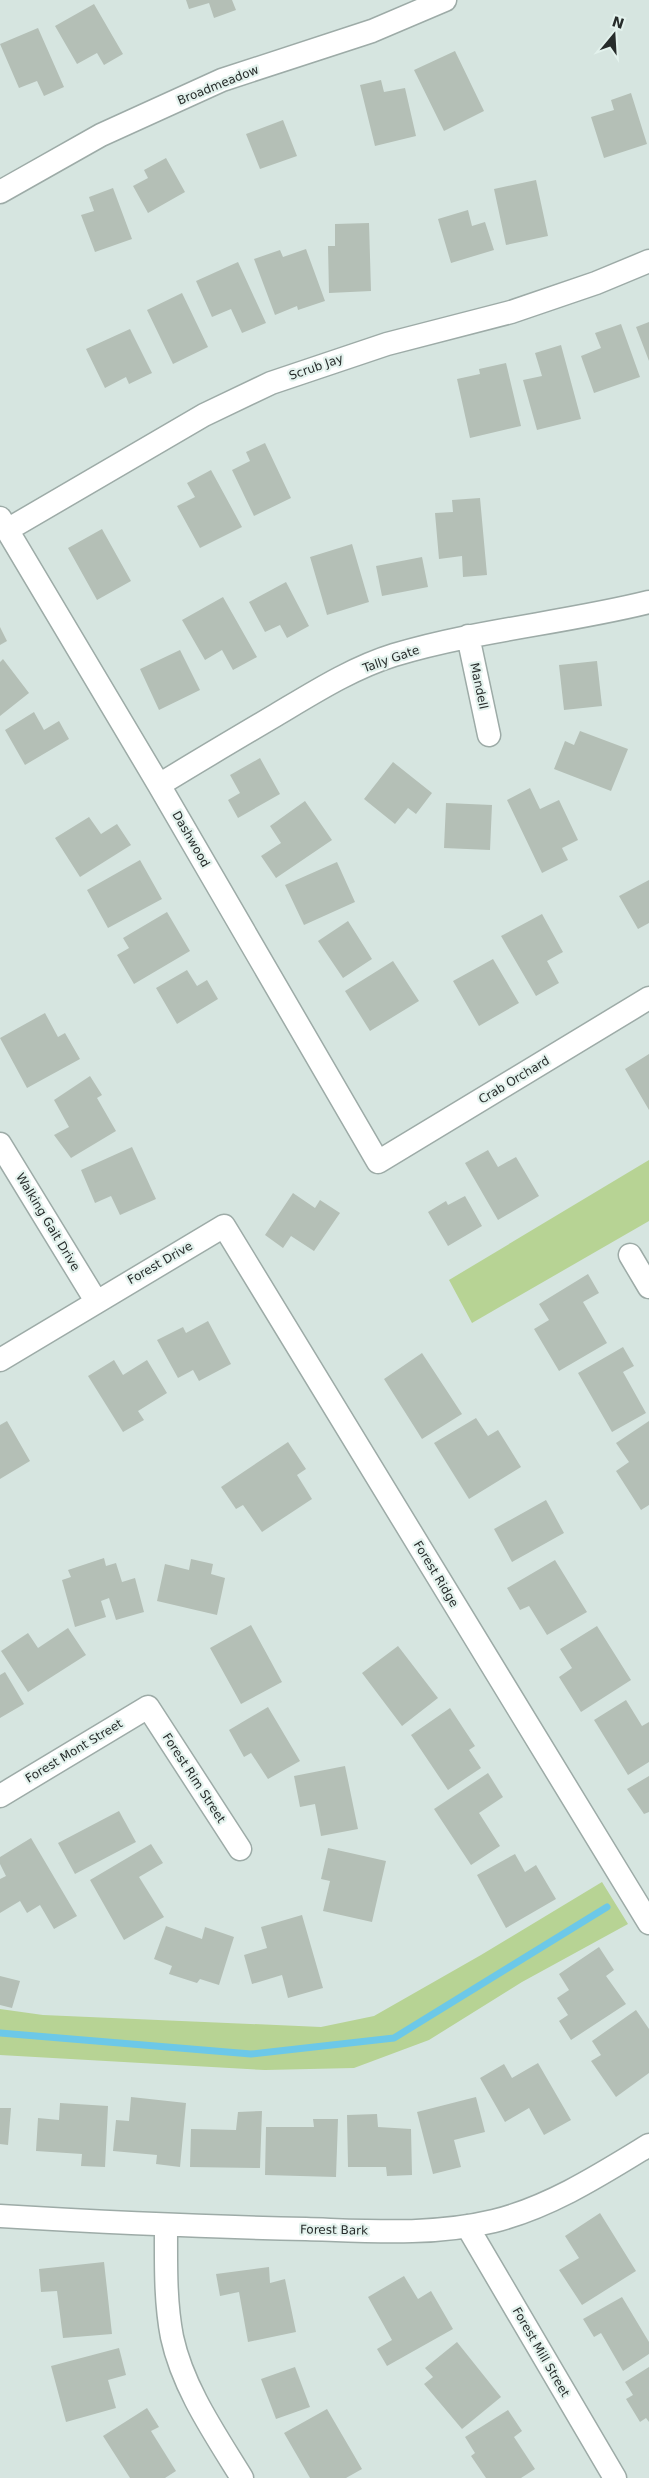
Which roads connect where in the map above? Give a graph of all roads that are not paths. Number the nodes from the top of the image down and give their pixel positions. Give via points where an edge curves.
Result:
1 (446, 0) edge
2 (0, 192) edge
3 (649, 261) edge
4 (4, 524) edge
5 (649, 602) edge
6 (468, 636) junction
7 (489, 735) dead end
8 (159, 785) junction
9 (649, 998) edge
10 (0, 1144) edge
11 (378, 1162) joint
12 (224, 1226) joint
13 (630, 1255) dead end
14 (649, 1287) edge
15 (96, 1301) junction
16 (0, 1360) edge
17 (148, 1707) joint
18 (0, 1796) edge
19 (240, 1849) dead end
20 (649, 1923) edge
21 (649, 2145) edge
22 (0, 2216) edge
23 (166, 2226) junction
24 (467, 2226) junction
25 (242, 2478) edge
26 (615, 2478) edge

1 - 2 street, Broadmeadow via 372,31 222,80 100,135
3 - 4 street, Scrub Jay via 511,312 387,344 271,383 204,415
4 - 8 street, Dashwood
5 - 6 street, Tally Gate via 597,615
6 - 7 street, Mandell
6 - 8 street, Tally Gate via 393,656 350,673
8 - 11 street, Dashwood
9 - 11 street, Crab Orchard
10 - 15 street, Walking Gait Drive
12 - 15 street, Forest Drive
12 - 20 street, Forest Ridge
13 - 14 street
15 - 16 street, Forest Drive
17 - 18 street, Forest Mont Street
17 - 19 street, Forest Rim Street
21 - 24 street, Forest Bark via 584,2184 527,2211
22 - 23 street, Forest Bark
23 - 24 street, Forest Bark via 417,2232
23 - 25 street via 168,2310 180,2365 204,2416
24 - 26 street, Forest Mill Street

